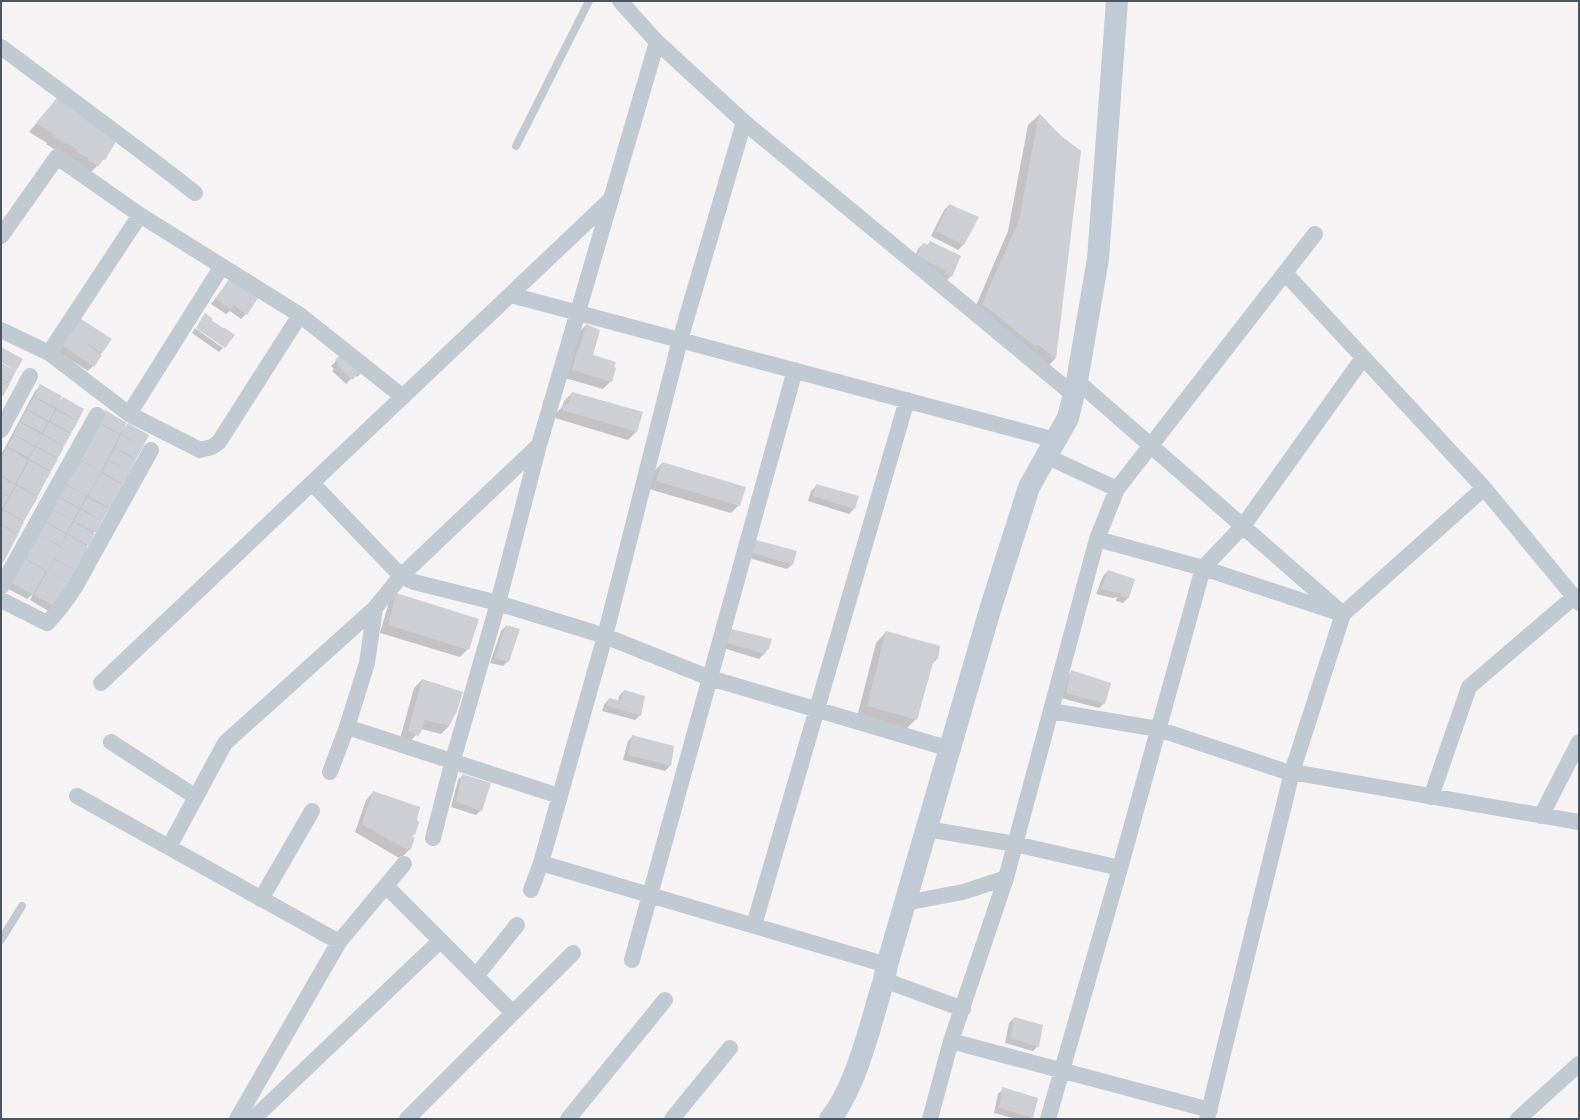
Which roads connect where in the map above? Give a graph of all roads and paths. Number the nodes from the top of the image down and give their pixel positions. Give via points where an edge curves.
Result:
1 (589, 1) edge
2 (620, 1) edge
3 (1117, 1) edge
4 (657, 42) junction
5 (1, 47) edge
6 (744, 122) junction
7 (516, 146) dead end
8 (195, 194) dead end
9 (610, 201) junction
10 (140, 215) junction
11 (1315, 234) dead end
12 (1, 236) edge
13 (222, 266) junction
14 (1285, 273) junction
15 (511, 295) junction
16 (577, 312) junction
17 (300, 315) junction
18 (1, 330) edge
19 (680, 340) junction
20 (49, 353) junction
21 (1364, 358) junction
22 (795, 370) junction
23 (30, 376) dead end
24 (1076, 388) junction
25 (403, 397) junction
26 (907, 400) junction
27 (97, 414) dead end
28 (129, 414) junction
29 (1, 430) edge
30 (539, 445) junction
31 (1151, 445) junction
32 (1051, 448) junction
33 (151, 450) dead end
34 (312, 483) junction
35 (1484, 488) junction
36 (1117, 489) junction
37 (1243, 526) junction
38 (1097, 539) junction
39 (1203, 568) junction
40 (401, 576) junction
41 (1, 587) edge
42 (1, 600) edge
43 (1577, 600) edge
44 (498, 603) junction
45 (375, 608) junction
46 (1343, 614) junction
47 (605, 636) junction
48 (710, 678) junction
49 (101, 683) dead end
50 (817, 710) junction
51 (1051, 711) junction
52 (347, 727) junction
53 (1158, 729) junction
54 (111, 742) dead end
55 (1579, 742) edge
56 (950, 749) junction
57 (453, 760) junction
58 (330, 772) dead end
59 (1292, 772) junction
60 (76, 796) dead end
61 (196, 796) junction
62 (559, 796) junction
63 (1431, 797) junction
64 (312, 811) dead end
65 (1541, 816) junction
66 (1579, 822) edge
67 (927, 829) junction
68 (433, 838) dead end
69 (1015, 844) junction
70 (169, 847) junction
71 (541, 862) junction
72 (404, 864) dead end
73 (1120, 868) junction
74 (1006, 878) junction
75 (386, 886) junction
76 (532, 890) dead end
77 (650, 894) junction
78 (261, 899) junction
79 (905, 903) junction
80 (22, 906) dead end
81 (517, 925) dead end
82 (754, 925) junction
83 (1, 940) edge
84 (440, 941) junction
85 (339, 942) junction
86 (573, 953) dead end
87 (632, 960) dead end
88 (886, 972) junction
89 (476, 976) junction
90 (665, 1000) dead end
91 (963, 1009) junction
92 (513, 1013) junction
93 (951, 1041) junction
94 (730, 1048) dead end
95 (1579, 1064) edge
96 (1062, 1070) junction
97 (1209, 1114) edge
98 (237, 1119) edge
99 (253, 1119) edge
100 (407, 1119) edge
101 (568, 1119) edge
102 (672, 1119) edge
103 (830, 1119) edge
104 (930, 1119) edge
105 (1048, 1119) edge
106 (1518, 1119) edge

1 - 7 lane
2 - 4 street
3 - 24 street via 1098,259
4 - 6 street
4 - 9 street
5 - 8 street via 142,151
6 - 19 street
6 - 24 street
9 - 15 street
9 - 16 street
10 - 12 street via 57,157
10 - 13 street
10 - 20 street
11 - 14 street
13 - 17 street
13 - 28 street
14 - 21 street
14 - 31 street
15 - 16 street
15 - 25 street
16 - 19 street
16 - 30 street
17 - 25 street
17 - 28 street via 219,442 212,447 200,450
18 - 20 street
19 - 22 street
19 - 47 street
20 - 28 street
21 - 35 street
21 - 37 street
22 - 26 street
22 - 48 street
23 - 29 street
24 - 31 street
24 - 32 street via 1068,418
25 - 34 street
26 - 32 street
26 - 50 street
27 - 41 street
30 - 40 street
30 - 44 street
31 - 36 street
31 - 37 street
32 - 36 street
32 - 56 street via 1029,486
33 - 42 street via 75,587 56,614 47,623
34 - 40 street
34 - 49 street
35 - 43 street
35 - 46 street
36 - 38 street
37 - 39 street
37 - 46 street
38 - 39 street
38 - 51 street
39 - 46 street
39 - 53 street
40 - 44 street via 414,582
40 - 45 street
43 - 63 street via 1469,687
44 - 47 street
44 - 57 street
45 - 52 street via 367,663
45 - 61 street via 225,743
46 - 59 street
47 - 48 street
47 - 62 street
48 - 50 street
48 - 77 street
50 - 56 street
50 - 82 street
51 - 53 street
51 - 69 street
52 - 57 street
52 - 58 street
53 - 59 street
53 - 73 street
54 - 61 street
55 - 65 street
56 - 67 street
57 - 62 street
57 - 68 street
59 - 63 street
59 - 97 street
60 - 70 street
61 - 70 street
62 - 71 street
63 - 65 street
64 - 78 street
65 - 66 street
67 - 69 street
67 - 79 street
69 - 73 street
69 - 74 street
70 - 78 street
71 - 76 street
71 - 77 street
72 - 75 street
73 - 96 street
74 - 79 street via 957,893
74 - 91 street
75 - 84 street
75 - 85 street
77 - 82 street
77 - 87 street
78 - 85 street
79 - 88 street
80 - 83 lane
81 - 89 street
82 - 88 street
84 - 89 street
84 - 99 street
85 - 98 street
86 - 92 street
88 - 91 street
88 - 103 street via 857,1067 839,1108
89 - 92 street
90 - 101 street
91 - 93 street
92 - 100 street
93 - 96 street
93 - 104 street
94 - 102 street
95 - 106 street
96 - 97 street
96 - 105 street

